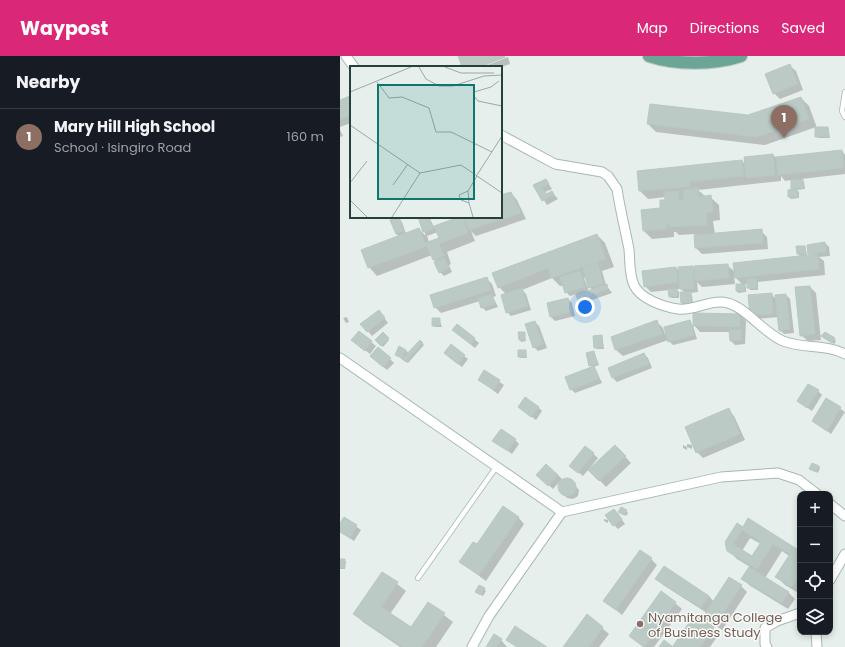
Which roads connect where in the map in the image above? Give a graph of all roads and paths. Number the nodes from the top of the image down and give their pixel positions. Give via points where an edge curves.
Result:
1 (346, 56) edge
2 (648, 56) edge
3 (741, 56) edge
4 (353, 66) edge
5 (845, 92) edge
6 (845, 117) edge
7 (502, 136) edge
8 (845, 354) edge
9 (340, 358) edge
10 (497, 466) junction
11 (813, 491) edge
12 (833, 506) edge
13 (562, 512) junction
14 (845, 516) edge
15 (845, 554) edge
16 (833, 575) edge
17 (418, 578) dead end
18 (797, 614) edge
19 (816, 635) edge
20 (472, 647) edge
21 (767, 647) edge
22 (817, 647) edge

1 - 4 street
2 - 3 main road via 693,63
5 - 6 lane via 842,111
7 - 8 street via 556,164 602,172 608,176 617,189 634,285 646,297 679,309 723,302 734,306 783,341 824,347
9 - 10 street
10 - 13 street
10 - 17 lane
11 - 13 street via 799,480 778,473 728,476
12 - 14 street
13 - 20 street via 489,616
15 - 16 street
18 - 21 street via 765,628 764,644
19 - 22 street

